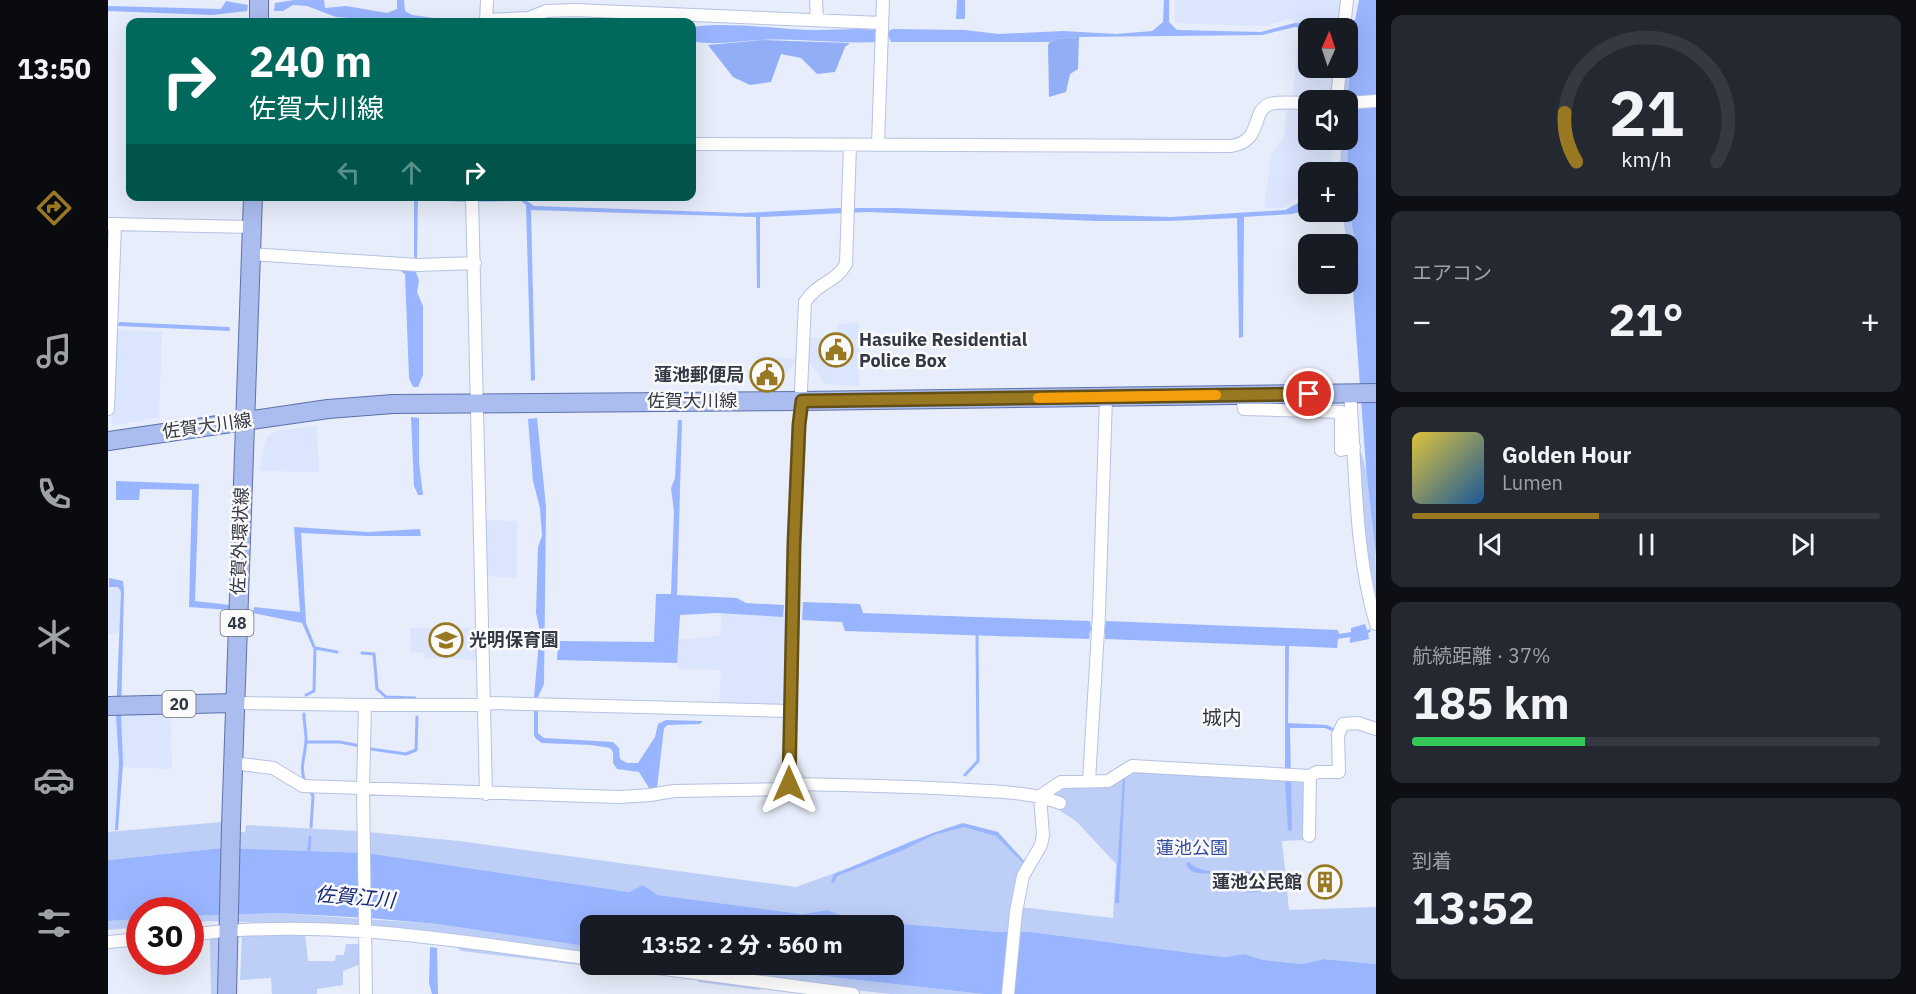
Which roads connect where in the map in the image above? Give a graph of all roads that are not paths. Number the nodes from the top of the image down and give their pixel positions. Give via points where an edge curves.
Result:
1 (259, 0) edge
2 (487, 0) edge
3 (816, 0) edge
4 (883, 0) edge
5 (1347, 0) edge
6 (259, 18) edge
7 (486, 18) edge
8 (529, 18) edge
9 (1345, 18) edge
10 (817, 21) junction
11 (882, 30) junction
12 (1376, 101) edge
13 (1358, 102) edge
14 (1298, 104) edge
15 (696, 144) edge
16 (878, 144) junction
17 (850, 145) junction
18 (253, 201) edge
19 (472, 201) edge
20 (112, 224) edge
21 (252, 227) junction
22 (251, 254) junction
23 (475, 263) junction
24 (1350, 393) junction
25 (1376, 393) edge
26 (1242, 395) junction
27 (1106, 397) junction
28 (802, 401) junction
29 (478, 403) junction
30 (108, 409) edge
31 (245, 420) junction
32 (108, 441) edge
33 (1354, 447) junction
34 (1376, 624) edge
35 (235, 703) junction
36 (365, 705) junction
37 (484, 705) junction
38 (115, 706) edge
39 (789, 711) junction
40 (1376, 729) edge
41 (233, 764) junction
42 (1310, 776) junction
43 (1089, 781) junction
44 (789, 784) junction
45 (363, 789) junction
46 (486, 794) junction
47 (1040, 796) junction
48 (1060, 803) dead end
49 (1309, 836) dead end
50 (229, 928) junction
51 (364, 929) junction
52 (204, 933) edge
53 (126, 940) edge
54 (108, 942) edge
55 (580, 958) edge
56 (689, 975) edge
57 (767, 989) edge
58 (227, 994) edge
59 (366, 994) edge
60 (853, 994) edge
61 (1008, 994) edge

1 - 6 main road
2 - 7 street
3 - 10 street
4 - 11 street
5 - 9 street
8 - 10 street via 546,11 575,10
10 - 11 street
11 - 16 street
12 - 13 street
14 - 16 street via 1268,105 1246,142 1231,146
15 - 17 street
16 - 17 street
17 - 28 street via 846,264 840,273 812,291 805,302
18 - 21 main road, 佐賀外環状線 / 48
19 - 23 street
20 - 21 street
20 - 30 street
21 - 22 main road, 佐賀外環状線 / 48
22 - 23 street via 413,264
22 - 31 main road, 佐賀外環状線 / 48
23 - 29 street
24 - 25 main road, 佐賀大川線
24 - 26 main road, 佐賀大川線
24 - 33 street
26 - 27 main road, 佐賀大川線
26 - 33 street via 1244,409 1341,412 1341,450
27 - 28 main road, 佐賀大川線
27 - 43 street via 1099,630
28 - 29 main road, 佐賀大川線
28 - 39 street
29 - 31 main road, 佐賀大川線 via 393,404
29 - 37 street
31 - 32 main road, 佐賀大川線
31 - 35 main road, 佐賀外環状線 / 48
33 - 34 street via 1359,536
35 - 36 street
35 - 38 main road, 20
35 - 41 main road, 佐賀外環状線 / 48
36 - 37 street
36 - 45 street
37 - 39 street
37 - 46 street
39 - 44 street
40 - 42 street via 1358,723 1343,724 1338,735 1339,772 1317,772
41 - 45 street via 273,768 308,786
41 - 50 main road, 佐賀外環状線 / 48
42 - 43 street via 1132,766 1108,781
42 - 49 street
43 - 47 street via 1061,782
44 - 46 street via 786,789 674,791 619,797
44 - 47 street via 925,787
45 - 46 street
45 - 51 street
47 - 48 street
47 - 61 street via 1043,835 1023,876
50 - 51 street
50 - 52 street
50 - 58 main road, 佐賀外環状線 / 48
51 - 55 street
51 - 59 street
53 - 54 street
56 - 57 street
57 - 60 street

